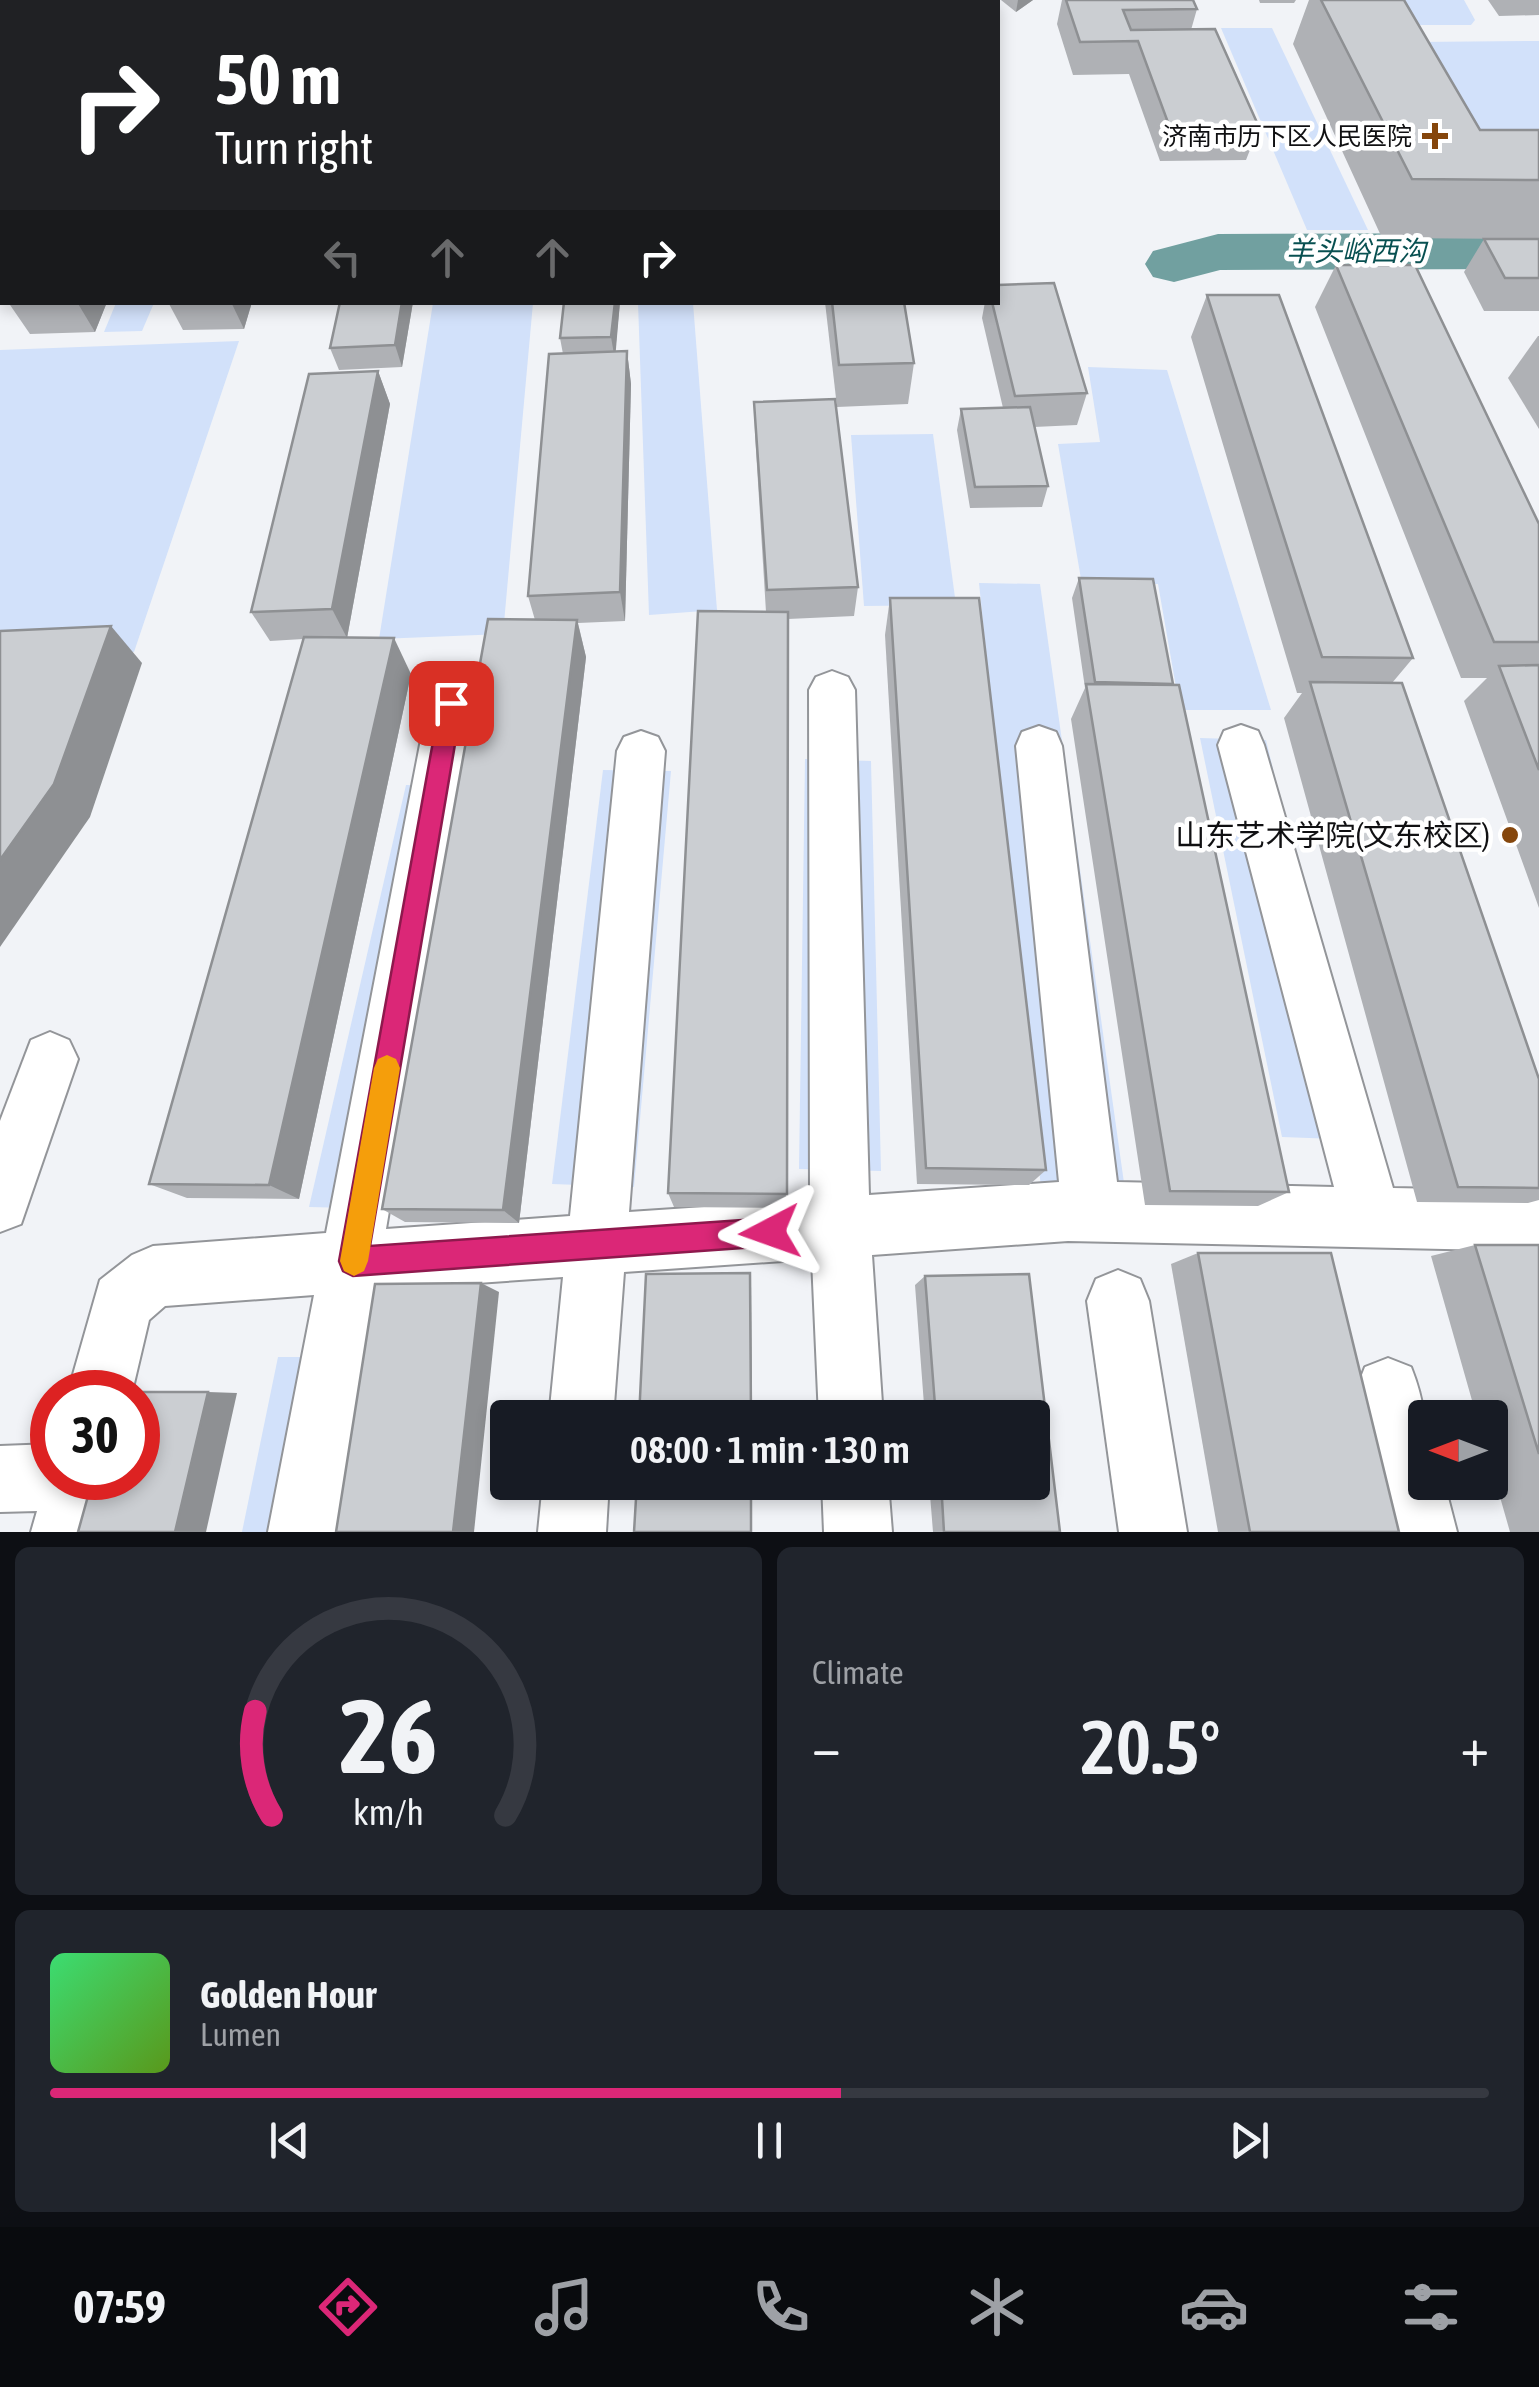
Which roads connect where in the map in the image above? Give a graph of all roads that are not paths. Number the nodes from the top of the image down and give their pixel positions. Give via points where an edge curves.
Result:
1 (832, 690) dead end
2 (451, 703) dead end
3 (1241, 745) dead end
4 (1039, 746) dead end
5 (641, 751) dead end
6 (50, 1059) dead end
7 (0, 1203) edge
8 (1091, 1211) junction
9 (1372, 1218) junction
10 (1539, 1221) edge
11 (840, 1227) junction
12 (596, 1245) junction
13 (353, 1261) junction
14 (1118, 1301) dead end
15 (105, 1370) edge
16 (1388, 1390) dead end
17 (583, 1400) edge
18 (850, 1400) edge
19 (30, 1478) edge
20 (0, 1479) edge
21 (73, 1500) edge
22 (575, 1500) edge
23 (856, 1500) edge
24 (65, 1532) edge
25 (302, 1532) edge
26 (572, 1532) edge
27 (858, 1532) edge
28 (1153, 1532) edge
29 (1423, 1532) edge

1 - 11 street
2 - 13 street
3 - 9 street
4 - 8 street
5 - 12 street
6 - 7 street
8 - 9 street
8 - 11 street
9 - 10 street
11 - 12 street
11 - 18 street
12 - 13 street
12 - 17 street
13 - 15 street via 153,1276 122,1302
13 - 25 street
14 - 28 street
16 - 29 street
19 - 20 street
21 - 24 street
22 - 26 street
23 - 27 street

